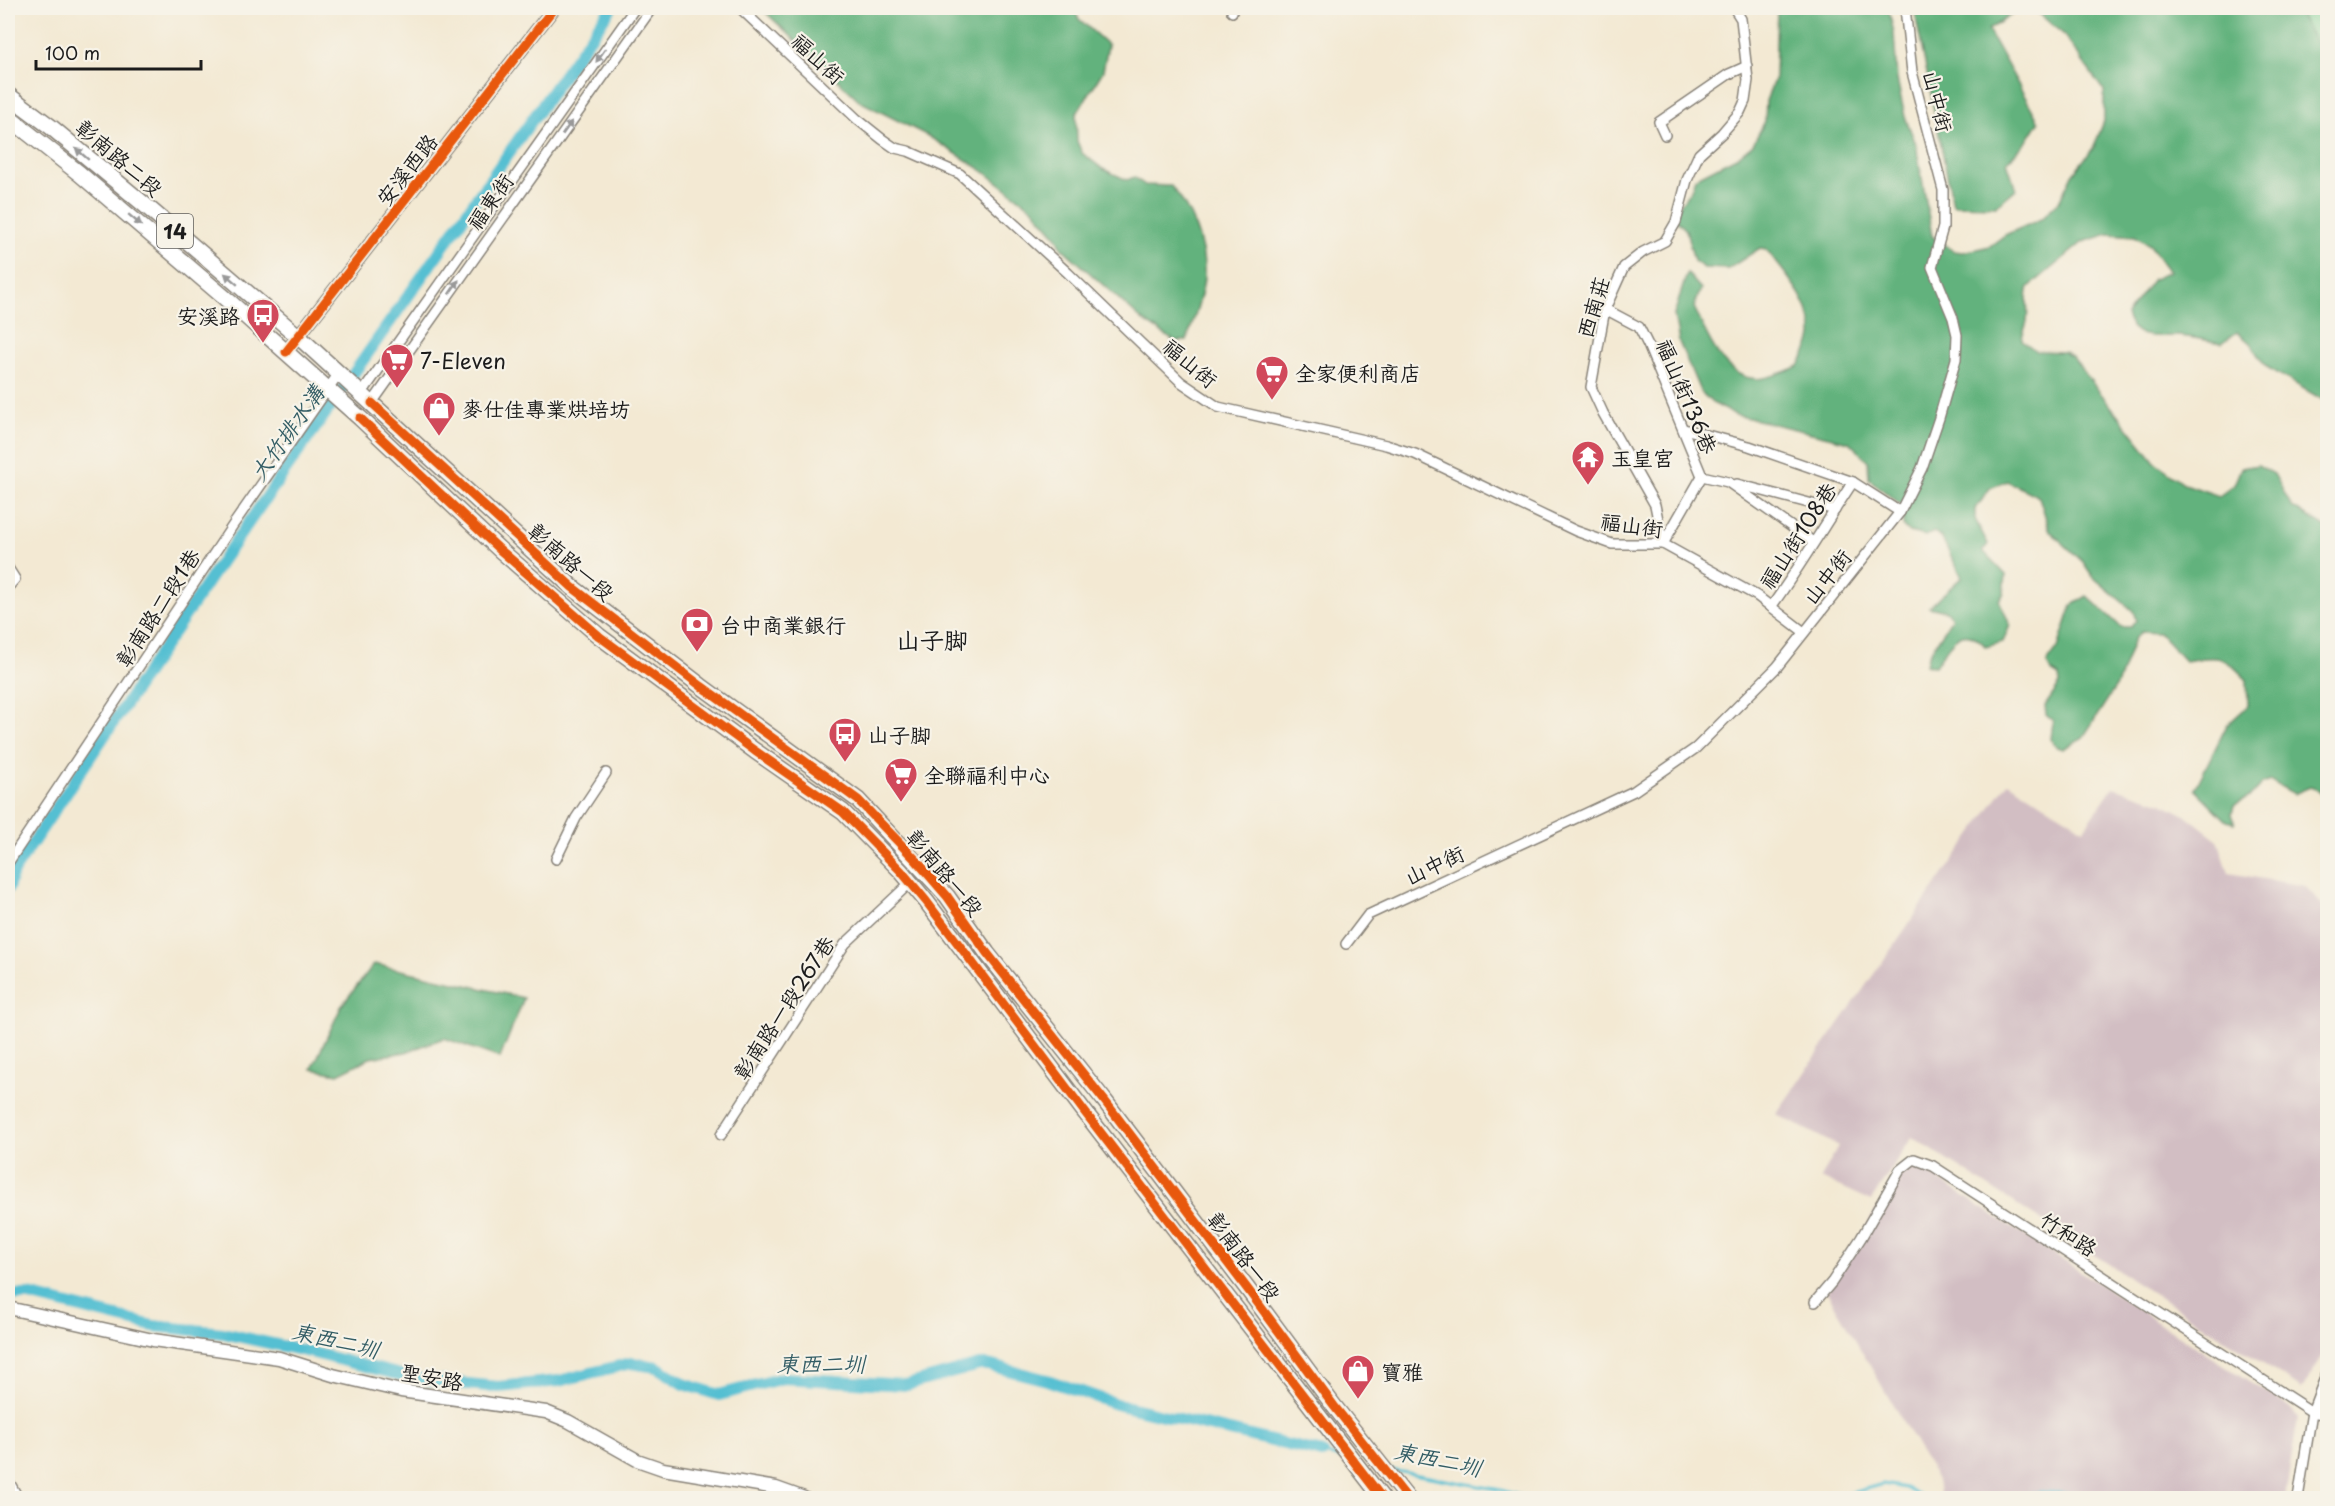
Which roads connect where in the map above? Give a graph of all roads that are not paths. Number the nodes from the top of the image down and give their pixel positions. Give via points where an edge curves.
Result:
1 (554, 8) edge
2 (635, 8) edge
3 (652, 8) edge
4 (740, 8) edge
5 (1734, 8) edge
6 (1905, 8) edge
7 (1747, 66) junction
8 (8, 95) edge
9 (8, 117) edge
10 (1665, 135) dead end
11 (518, 172) junction
12 (529, 181) junction
13 (465, 247) junction
14 (476, 255) junction
15 (422, 308) junction
16 (1605, 309) junction
17 (433, 316) junction
18 (299, 337) junction
19 (397, 343) junction
20 (408, 351) junction
21 (286, 352) junction
22 (339, 373) junction
23 (327, 388) junction
24 (367, 398) junction
25 (347, 406) junction
26 (360, 418) junction
27 (1684, 429) junction
28 (1702, 476) junction
29 (1728, 482) junction
30 (1853, 482) junction
31 (1835, 510) junction
32 (1900, 512) junction
33 (1813, 542) junction
34 (1663, 544) junction
35 (8, 568) edge
36 (8, 587) edge
37 (1771, 607) junction
38 (1804, 632) junction
39 (606, 773) dead end
40 (556, 859) dead end
41 (8, 862) edge
42 (911, 882) junction
43 (1346, 944) dead end
44 (721, 1135) dead end
45 (1815, 1302) dead end
46 (8, 1308) edge
47 (2328, 1370) edge
48 (2312, 1412) junction
49 (2328, 1415) edge
50 (8, 1480) edge
51 (2298, 1496) edge
52 (18, 1498) edge
53 (804, 1498) edge
54 (1382, 1498) edge
55 (1407, 1498) edge

1 - 18 street, 安溪西路
2 -> 11 street, 福東街
12 -> 3 street, 福東街
4 - 34 street, 福山街 via 882,139 960,174 1182,382 1218,407 1415,454 1576,531 1612,544
5 - 7 street, 西南莊 via 1741,19
6 - 32 street, 山中街 via 1912,72 1943,190 1942,228 1932,267 1957,335 1956,359 1922,468
7 - 10 street via 1659,122
7 - 16 street, 西南莊 via 1745,101 1740,112 1699,154 1687,180 1676,222 1665,241 1624,267
18 -> 8 main road, 彰南路二段 / 14
9 -> 21 main road, 彰南路二段 / 14
11 - 12 street
11 - 13 street, 福東街
12 - 14 street, 福東街
13 - 14 street
13 - 15 street, 福東街
17 -> 14 street, 福東街
15 - 17 street
15 - 19 street, 福東街
16 - 27 street, 福山街136巷 via 1638,327
16 - 34 street, 西南莊 via 1591,387 1655,505
17 - 20 street, 福東街
18 - 21 street, 安溪西路
18 - 22 main road, 彰南路二段 / 14
19 - 20 street
19 - 24 street, 福東街
20 - 24 street, 福東街
21 - 23 main road, 彰南路二段 / 14
22 - 23 street, 彰南路二段1巷
22 - 24 main road, 14
23 - 25 main road, 14
23 - 41 street, 彰南路二段1巷
24 - 25 main road
24 - 26 main road, 福東街
24 - 55 main road, 彰南路一段 / 14 via 572,587 858,800 915,859
25 - 26 main road, 14
26 - 42 main road, 彰南路一段 / 14 via 499,549 599,636 843,812
27 - 28 street, 福山街136巷
27 - 30 street via 1749,446
28 - 29 street
28 - 34 street, 福山街136巷
29 - 31 street
29 - 33 street
30 - 31 street, 福山街108巷
30 - 32 street
31 - 33 street, 福山街108巷
32 - 38 street, 山中街
33 - 37 street, 福山街108巷
34 - 37 street, 福山街
35 - 36 street via 15,579
37 - 38 street, 福山街
38 - 43 street, 山中街 via 1777,667 1696,748 1634,791 1368,915
39 - 40 street
42 - 44 street, 彰南路一段267巷 via 845,944
42 - 54 main road, 彰南路一段 / 14
45 - 48 street, 竹和路 via 1861,1238 1900,1170 1914,1159 1933,1166
46 - 53 street, 聖安路 via 153,1340 279,1358 401,1391 546,1412 637,1460 663,1469 776,1488
47 - 48 street
48 - 49 street
48 - 51 street
50 - 52 street

